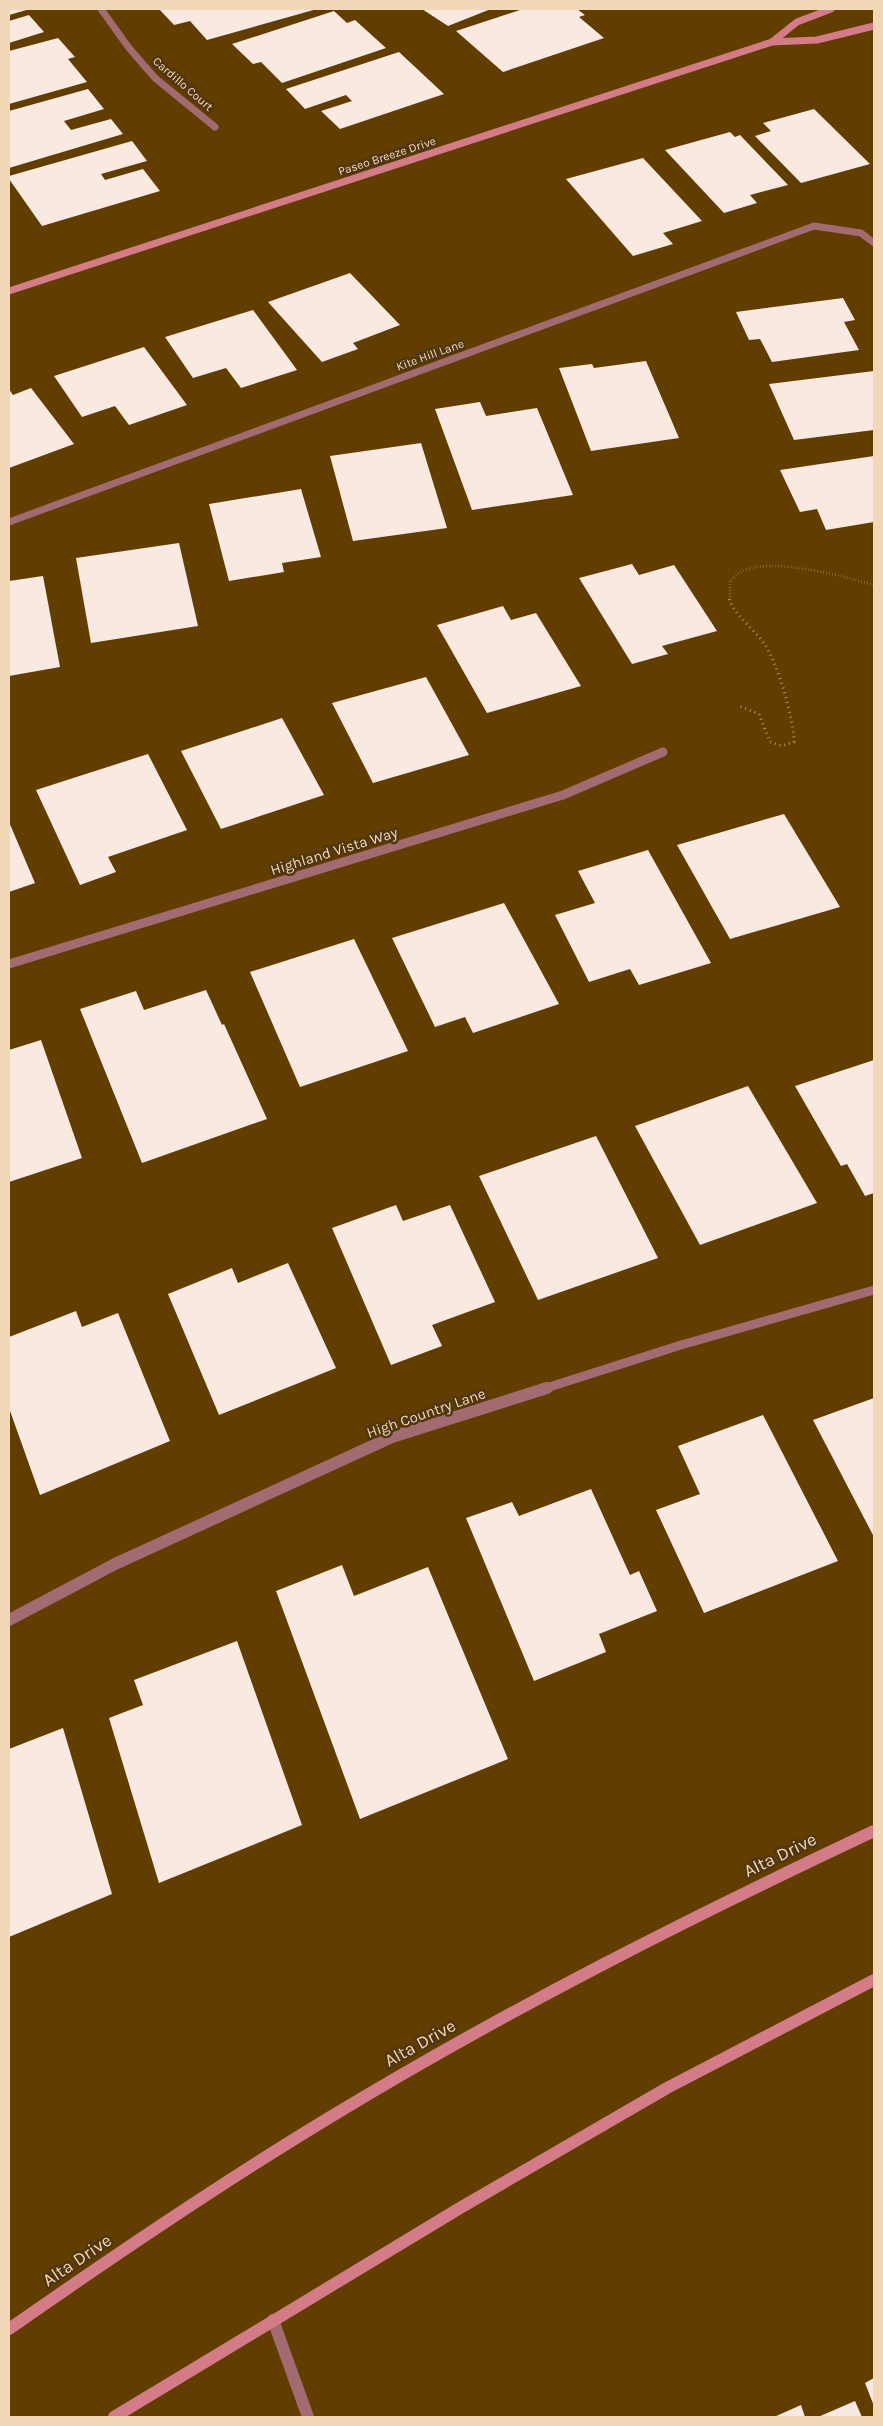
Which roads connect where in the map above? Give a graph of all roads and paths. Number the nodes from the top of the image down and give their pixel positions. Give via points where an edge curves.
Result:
1 (101, 9) edge
2 (831, 9) edge
3 (874, 26) edge
4 (772, 42) junction
5 (215, 126) dead end
6 (874, 243) edge
7 (9, 291) edge
8 (9, 522) edge
9 (874, 585) edge
10 (739, 706) dead end
11 (663, 752) dead end
12 (9, 964) edge
13 (874, 1290) edge
14 (9, 1620) edge
15 (874, 1831) edge
16 (874, 1980) edge
17 (273, 2320) junction
18 (9, 2329) edge
19 (114, 2417) edge
20 (308, 2417) edge

1 - 5 street, Cardillo Court via 156,78
2 - 4 street, Paseo Breeze Drive via 797,22
3 - 4 street, Paseo Breeze Drive via 817,40
4 - 7 street, Paseo Breeze Drive
6 - 8 street, Kite Hill Lane via 861,234 814,226
9 - 10 path via 824,573 772,566 740,571 731,579 728,587 732,607 771,657 794,742 777,747 770,742 766,723 760,714
11 - 12 street, Highland Vista Way via 563,795
13 - 14 street, High Country Lane via 681,1345 392,1438 116,1564
15 - 18 street, Alta Drive via 666,1930 378,2089 220,2186
16 - 17 street via 667,2088
17 - 19 street
17 - 20 street

